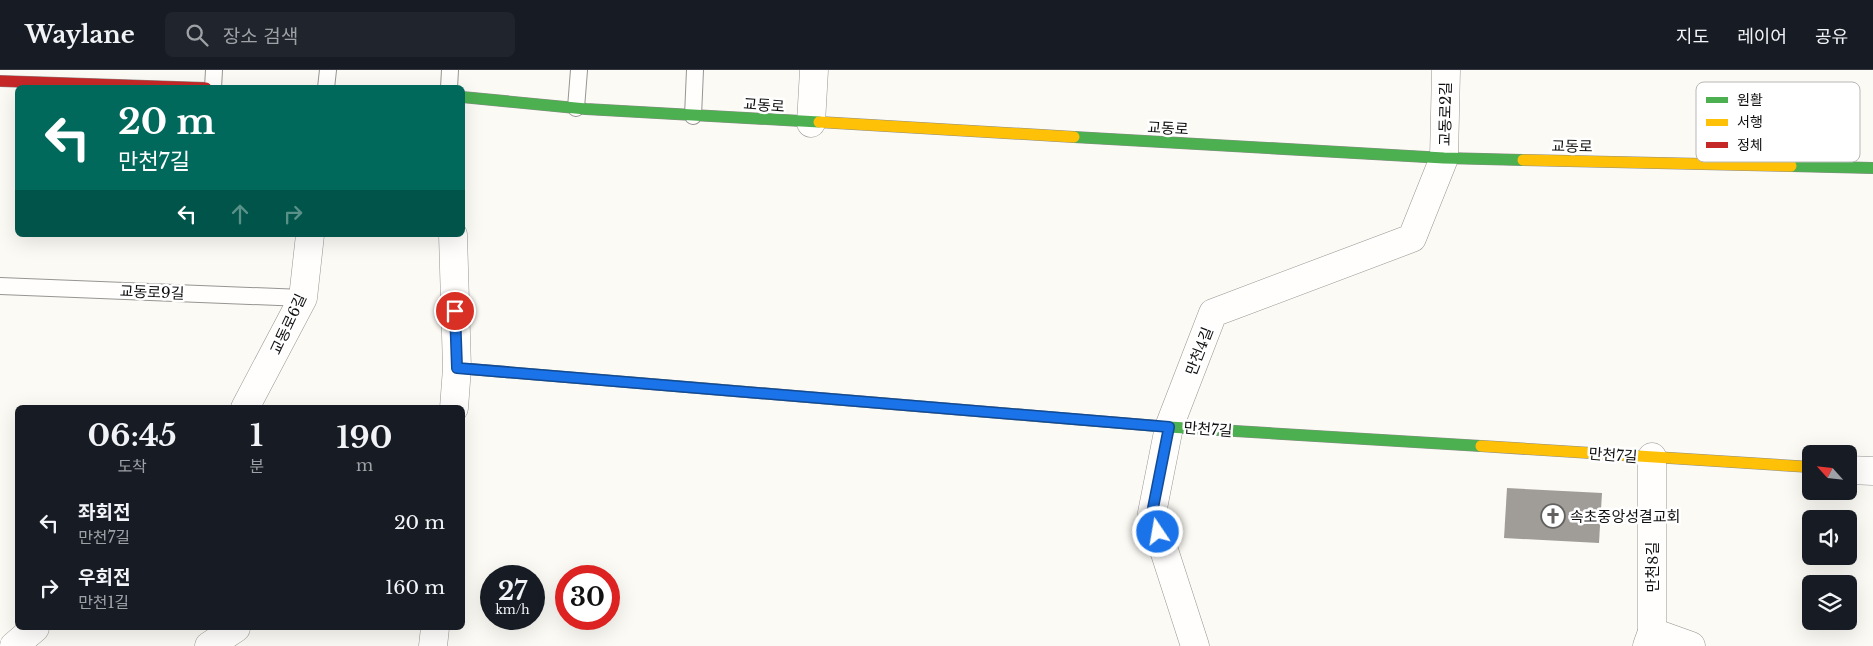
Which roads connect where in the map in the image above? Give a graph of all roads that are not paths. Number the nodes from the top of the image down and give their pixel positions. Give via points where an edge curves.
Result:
1 (214, 70) edge
2 (328, 70) edge
3 (450, 70) edge
4 (578, 70) edge
5 (695, 70) edge
6 (814, 70) edge
7 (1446, 70) edge
8 (85, 76) edge
9 (0, 81) edge
10 (176, 85) edge
11 (213, 85) edge
12 (326, 85) edge
13 (449, 85) edge
14 (465, 97) edge
15 (576, 108) junction
16 (693, 116) junction
17 (811, 123) junction
18 (1444, 158) junction
19 (1873, 168) edge
20 (310, 237) edge
21 (453, 237) edge
22 (0, 286) edge
23 (303, 298) junction
24 (457, 368) junction
25 (247, 405) edge
26 (454, 405) edge
27 (1169, 427) junction
28 (1652, 457) junction
29 (1802, 466) edge
30 (1858, 470) edge
31 (1873, 471) edge
32 (34, 630) edge
33 (233, 630) edge
34 (435, 630) edge
35 (1649, 639) edge
36 (14, 646) edge
37 (209, 646) edge
38 (434, 646) edge
39 (1195, 646) edge
40 (1691, 646) edge

1 - 11 lane
2 - 12 lane
3 - 13 lane
4 - 15 lane
5 - 16 lane
6 - 17 street
7 - 18 street, 교동로2길
8 - 9 street
8 - 10 street
14 - 15 street, 교동로
15 - 16 street, 교동로
16 - 17 street, 교동로
17 - 18 street, 교동로
18 - 19 street, 교동로
18 - 27 street, 만천4길 via 1412,238 1213,313
20 - 23 street, 교동로6길
21 - 24 street
22 - 23 lane, 교동로9길
23 - 25 street, 교동로6길
24 - 26 street
24 - 27 street, 만천7길
27 - 28 street, 만천7길
27 - 39 street, 만천4길 via 1152,513
28 - 29 street, 만천7길
28 - 35 street, 만천8길
30 - 31 street
32 - 36 street
33 - 37 street
34 - 38 street
35 - 40 street

